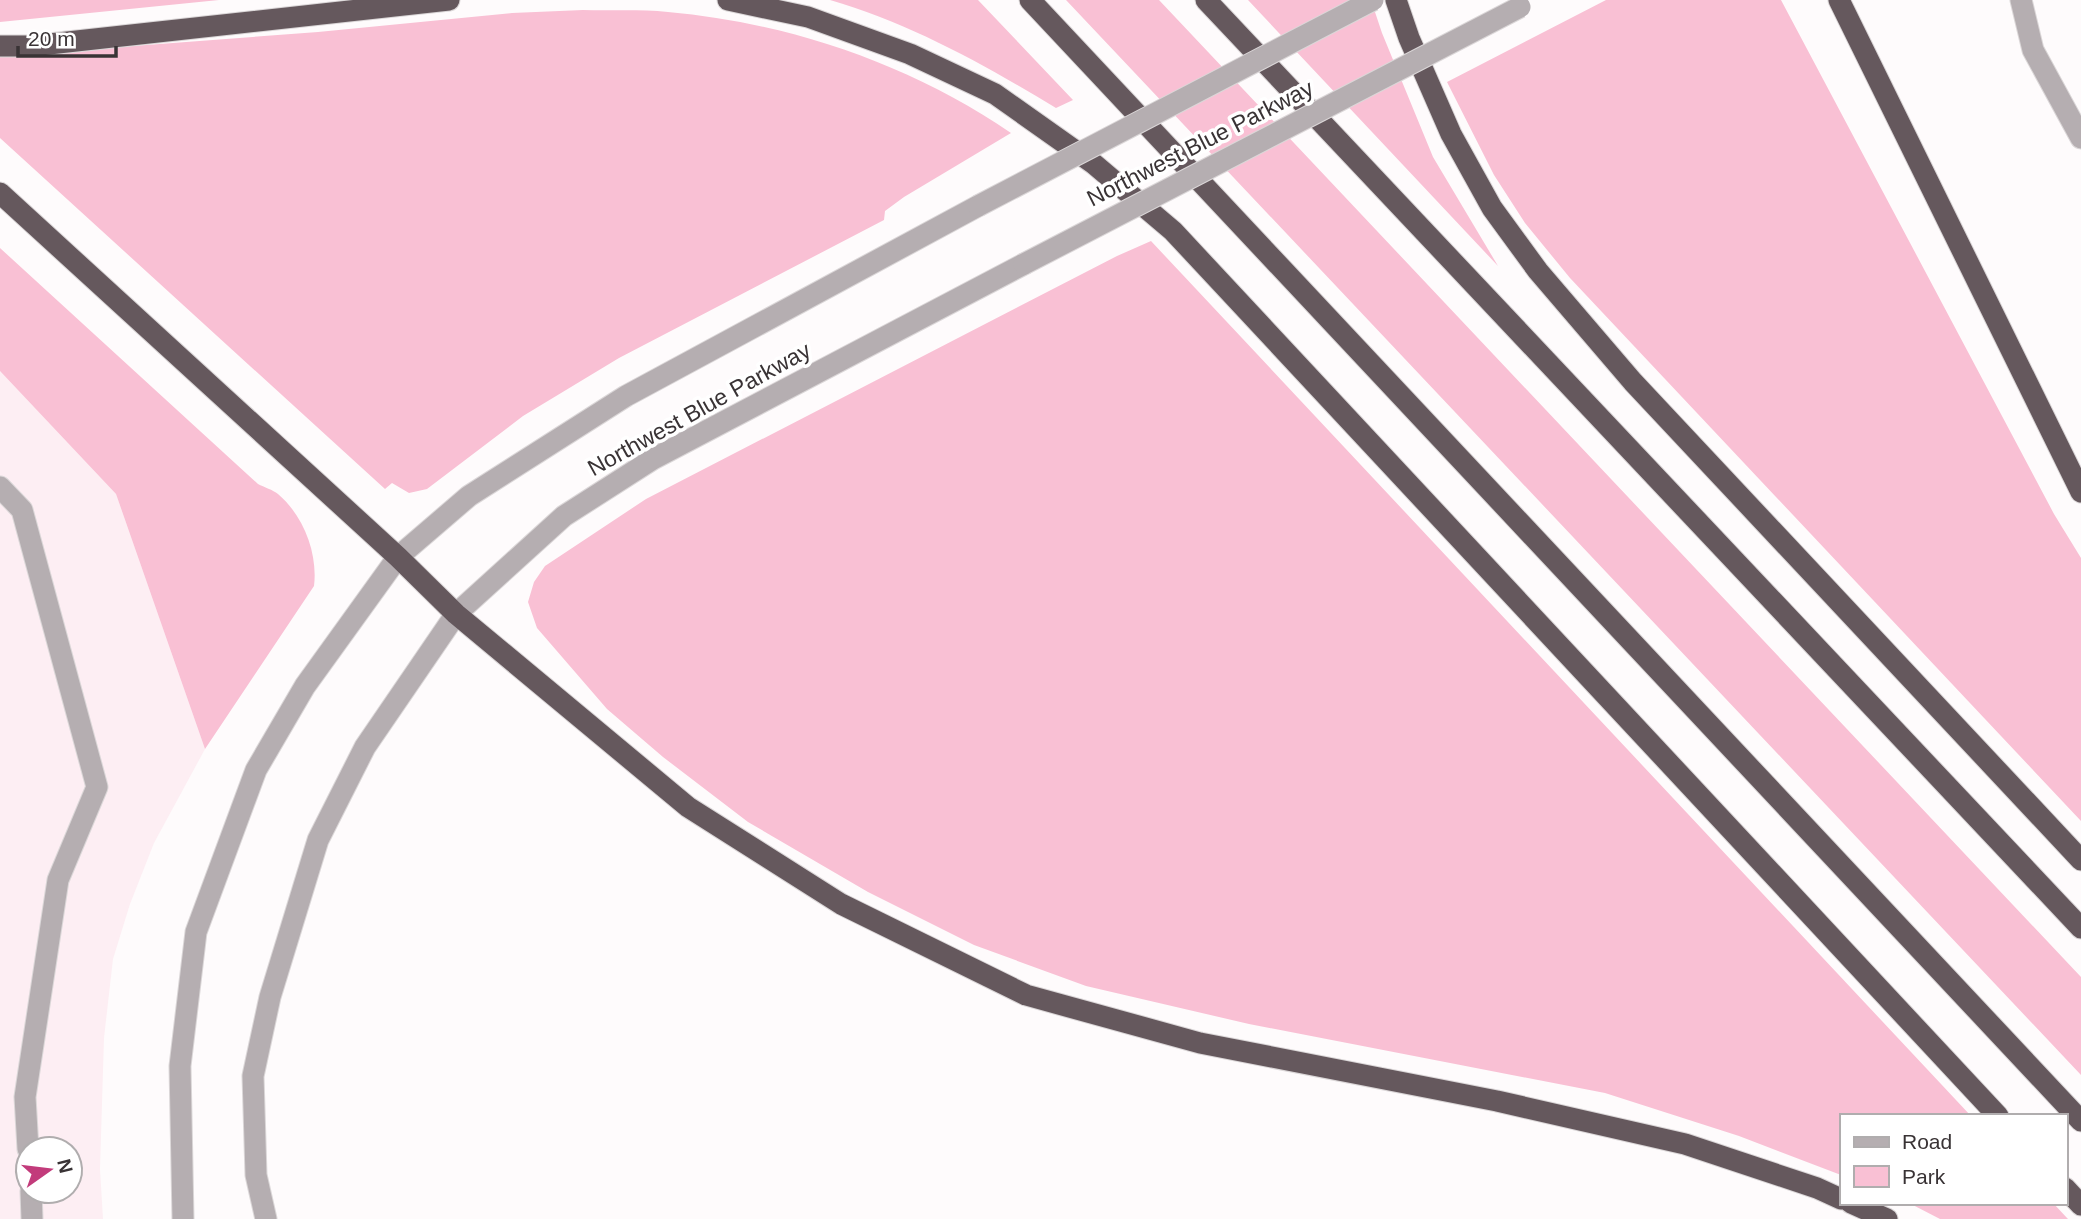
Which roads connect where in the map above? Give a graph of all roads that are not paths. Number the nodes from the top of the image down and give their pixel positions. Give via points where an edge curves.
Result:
1 (449, 0) edge
2 (728, 0) edge
3 (1030, 0) edge
4 (1206, 0) edge
5 (1373, 0) edge
6 (1396, 0) edge
7 (1839, 0) edge
8 (2021, 0) edge
9 (1526, 3) edge
10 (0, 47) edge
11 (2081, 138) edge
12 (0, 194) edge
13 (0, 487) edge
14 (2081, 492) edge
15 (398, 557) junction
16 (456, 614) junction
17 (2081, 860) edge
18 (2081, 928) edge
19 (1995, 1114) edge
20 (2081, 1121) edge
21 (27, 1135) edge
22 (2067, 1190) edge
23 (1840, 1199) edge
24 (1856, 1205) edge
25 (2081, 1205) edge
26 (183, 1219) edge
27 (266, 1219) edge
28 (1887, 1219) edge

1 - 10 highway
2 - 19 highway via 808,17 910,54 995,94 1094,164 1173,231
3 - 20 highway
4 - 18 highway
5 - 15 street, Northwest Blue Parkway, bridge via 626,396 469,496
6 - 17 highway via 1451,134 1492,208 1538,271 1633,382
7 - 14 highway
8 - 11 street via 2033,50
9 - 16 street, Northwest Blue Parkway, bridge via 653,459 564,516
12 - 15 highway
13 - 21 street via 22,510 97,787 58,880 25,1097
15 - 16 highway
15 - 26 street, Northwest Blue Parkway via 306,686 256,770 195,932 180,1066
16 - 23 highway via 688,807 841,904 1026,995 1200,1043 1497,1101 1685,1144
16 - 27 street, Northwest Blue Parkway via 365,747 318,840 271,997 253,1076 256,1175
22 - 25 highway
24 - 28 highway

